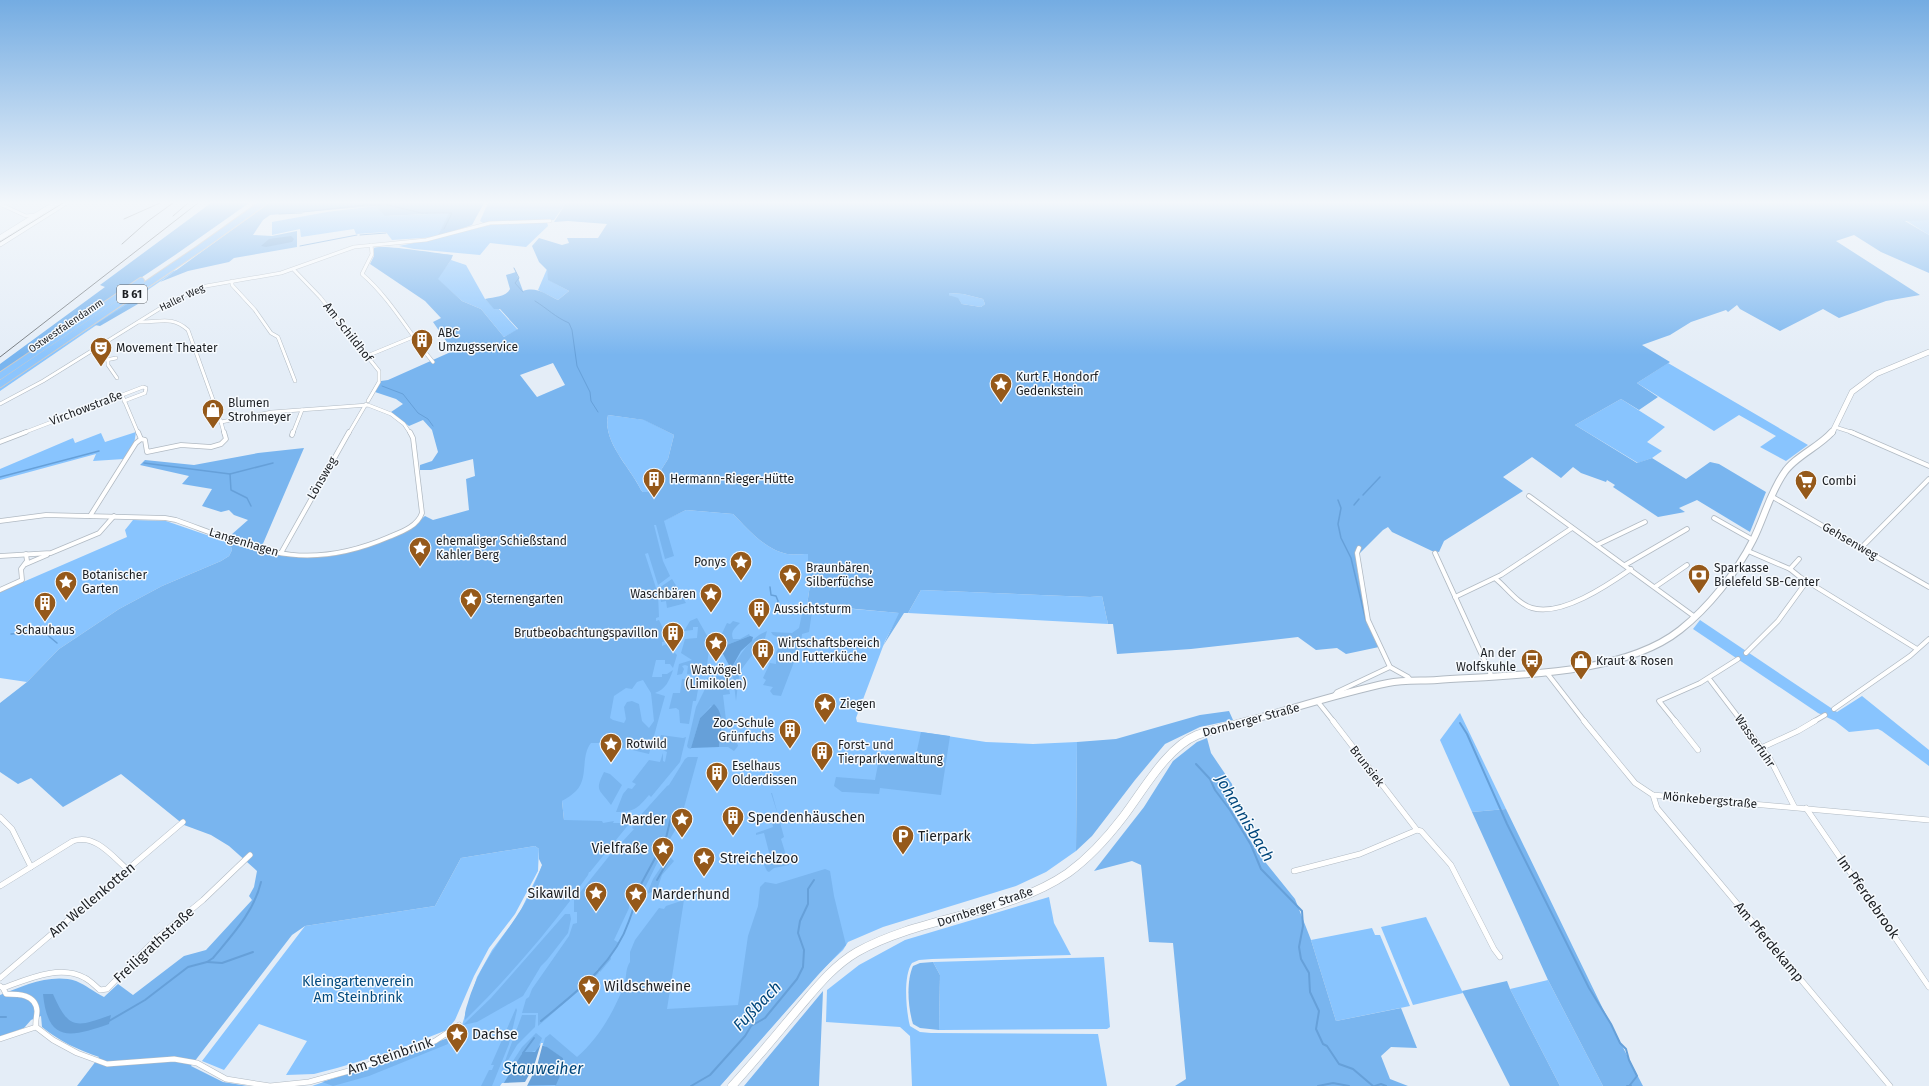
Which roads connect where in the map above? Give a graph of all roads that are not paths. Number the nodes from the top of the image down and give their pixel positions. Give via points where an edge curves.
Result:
1 (182, 254) edge
2 (192, 254) edge
3 (335, 254) edge
4 (372, 254) edge
5 (294, 270) junction
6 (232, 281) junction
7 (139, 322) junction
8 (412, 337) junction
9 (92, 351) junction
10 (1929, 352) edge
11 (367, 356) junction
12 (116, 358) dead end
13 (108, 360) junction
14 (433, 362) dead end
15 (0, 376) edge
16 (117, 378) dead end
17 (295, 381) dead end
18 (0, 384) edge
19 (122, 395) junction
20 (124, 401) junction
21 (367, 403) junction
22 (0, 404) edge
23 (302, 410) junction
24 (221, 422) junction
25 (1835, 427) junction
26 (292, 435) dead end
27 (141, 439) junction
28 (0, 442) edge
29 (1929, 466) edge
30 (1929, 479) edge
31 (1529, 496) dead end
32 (1771, 496) junction
33 (90, 516) junction
34 (114, 516) junction
35 (1714, 518) dead end
36 (0, 521) edge
37 (1645, 522) dead end
38 (1572, 528) junction
39 (1687, 529) dead end
40 (1753, 540) junction
41 (1597, 545) junction
42 (1359, 548) dead end
43 (1861, 548) junction
44 (1748, 551) junction
45 (51, 553) junction
46 (281, 553) junction
47 (1435, 553) dead end
48 (26, 554) junction
49 (0, 556) edge
50 (1799, 559) dead end
51 (24, 565) junction
52 (1625, 565) junction
53 (1687, 565) dead end
54 (1631, 569) junction
55 (1790, 569) junction
56 (1496, 579) junction
57 (1807, 581) junction
58 (1655, 587) junction
59 (1929, 587) edge
60 (0, 590) edge
61 (1454, 597) junction
62 (1695, 617) junction
63 (1929, 639) edge
64 (1917, 649) junction
65 (1746, 653) dead end
66 (1738, 659) dead end
67 (1390, 667) junction
68 (1547, 673) junction
69 (1491, 675) junction
70 (1710, 680) junction
71 (1411, 681) junction
72 (1334, 698) junction
73 (1318, 702) junction
74 (1834, 709) dead end
75 (1825, 715) dead end
76 (1761, 748) junction
77 (1698, 750) dead end
78 (1653, 795) junction
79 (1794, 806) junction
80 (1806, 808) junction
81 (0, 817) edge
82 (1929, 820) edge
83 (183, 822) dead end
84 (1417, 830) junction
85 (250, 855) dead end
86 (31, 867) junction
87 (128, 870) junction
88 (1294, 871) dead end
89 (0, 886) edge
90 (1500, 958) dead end
91 (0, 978) edge
92 (1, 987) edge
93 (1929, 987) edge
94 (459, 1025) dead end
95 (36, 1027) junction
96 (0, 1039) edge
97 (732, 1086) edge
98 (1890, 1086) edge

1 - 15 highway, Ostwestfalendamm / B 61
2 - 18 highway, Ostwestfalendamm / B 61
3 - 5 street, Haller Weg
4 - 8 street via 362,274 376,286
5 - 6 street, Haller Weg via 261,278
5 - 11 street, Am Schildhof via 320,297
6 - 7 street, Haller Weg via 212,284 193,291
6 - 17 street via 232,285 255,310 271,333 278,337
7 - 9 street, Haller Weg
7 - 24 street via 171,319 181,323 188,330
8 - 11 street
8 - 14 street
9 - 13 street
9 - 22 street, Haller Weg
10 - 25 main road, Dornberger Straße via 1876,374 1858,386 1846,401
11 - 21 street, Am Schildhof via 379,371 380,377
12 - 13 street
13 - 16 street via 108,365
19 - 20 street
19 - 20 street, Virchowstraße via 146,388 145,393
19 - 28 street, Virchowstraße
20 - 27 street
21 - 23 street
21 - 46 street, Lönsweg via 318,483
21 - 46 street, Langenhagen via 385,410 404,424 412,434 422,513 418,522 387,538 352,549 303,556
23 - 24 street via 265,413
23 - 26 street
24 - 27 street via 226,439 217,446 202,448 181,445 149,452 146,451 144,440
25 - 29 street via 1860,435
25 - 32 main road, Dornberger Straße via 1820,444 1787,468
27 - 33 street
30 - 43 street
31 - 38 street
32 - 40 main road, Dornberger Straße
32 - 43 street, Gehsenweg
33 - 34 street, Langenhagen
33 - 36 street, Langenhagen via 38,516
34 - 45 street via 99,533
34 - 46 street, Langenhagen via 171,518 258,548
35 - 40 street
37 - 41 street
38 - 41 street
38 - 56 street
39 - 52 street
40 - 44 main road, Dornberger Straße
41 - 52 street
42 - 67 street via 1357,553 1368,620
43 - 59 street, Gehsenweg
44 - 55 street
44 - 62 main road, Dornberger Straße via 1725,584
45 - 48 street
45 - 51 street
47 - 61 street
48 - 49 street
48 - 51 street
50 - 55 street
51 - 60 street via 21,569 22,580
52 - 54 street
53 - 58 street
54 - 56 street via 1590,595 1539,610 1526,604
54 - 58 street
55 - 57 street
56 - 61 street
57 - 64 street
57 - 65 street via 1778,621
58 - 62 street
61 - 69 street
62 - 68 main road, Dornberger Straße via 1670,638 1638,654 1585,668
63 - 64 street
64 - 74 street
66 - 70 street
67 - 71 street
67 - 72 street via 1337,692
68 - 69 main road, Dornberger Straße
68 - 78 street, Mönkebergstraße via 1635,783
69 - 71 main road, Dornberger Straße
70 - 76 street, Wasserfuhr
70 - 77 street via 1677,696 1659,701
71 - 72 main road, Dornberger Straße via 1381,684
72 - 73 main road, Dornberger Straße
73 - 84 street, Brunsiek
73 - 97 main road, Dornberger Straße via 1208,731 1186,740 1164,761 1094,852 1047,884 1005,902 887,939 856,953 819,984
75 - 76 street
76 - 79 street, Wasserfuhr via 1770,759
78 - 79 street, Mönkebergstraße
78 - 98 street, Am Pferdekamp via 1656,808
79 - 80 street, Mönkebergstraße
80 - 82 street, Mönkebergstraße
80 - 93 street, Im Pferdebrook
81 - 86 street via 12,829
83 - 87 street, Am Wellenkotten
84 - 88 street via 1360,854
84 - 90 street, Brunsiek via 1422,831 1451,865
85 - 92 street, Freiligrathstraße via 204,900 156,939 107,989 100,990 84,978 69,973 50,974
86 - 87 street via 81,838 91,839
86 - 89 street
87 - 91 street, Am Wellenkotten
92 - 95 street via 6,994 23,994 33,1001 37,1010
94 - 95 street, Am Steinbrink via 435,1041 356,1068 309,1082 270,1086 226,1079 197,1063 157,1059 107,1064 77,1054
95 - 96 street

